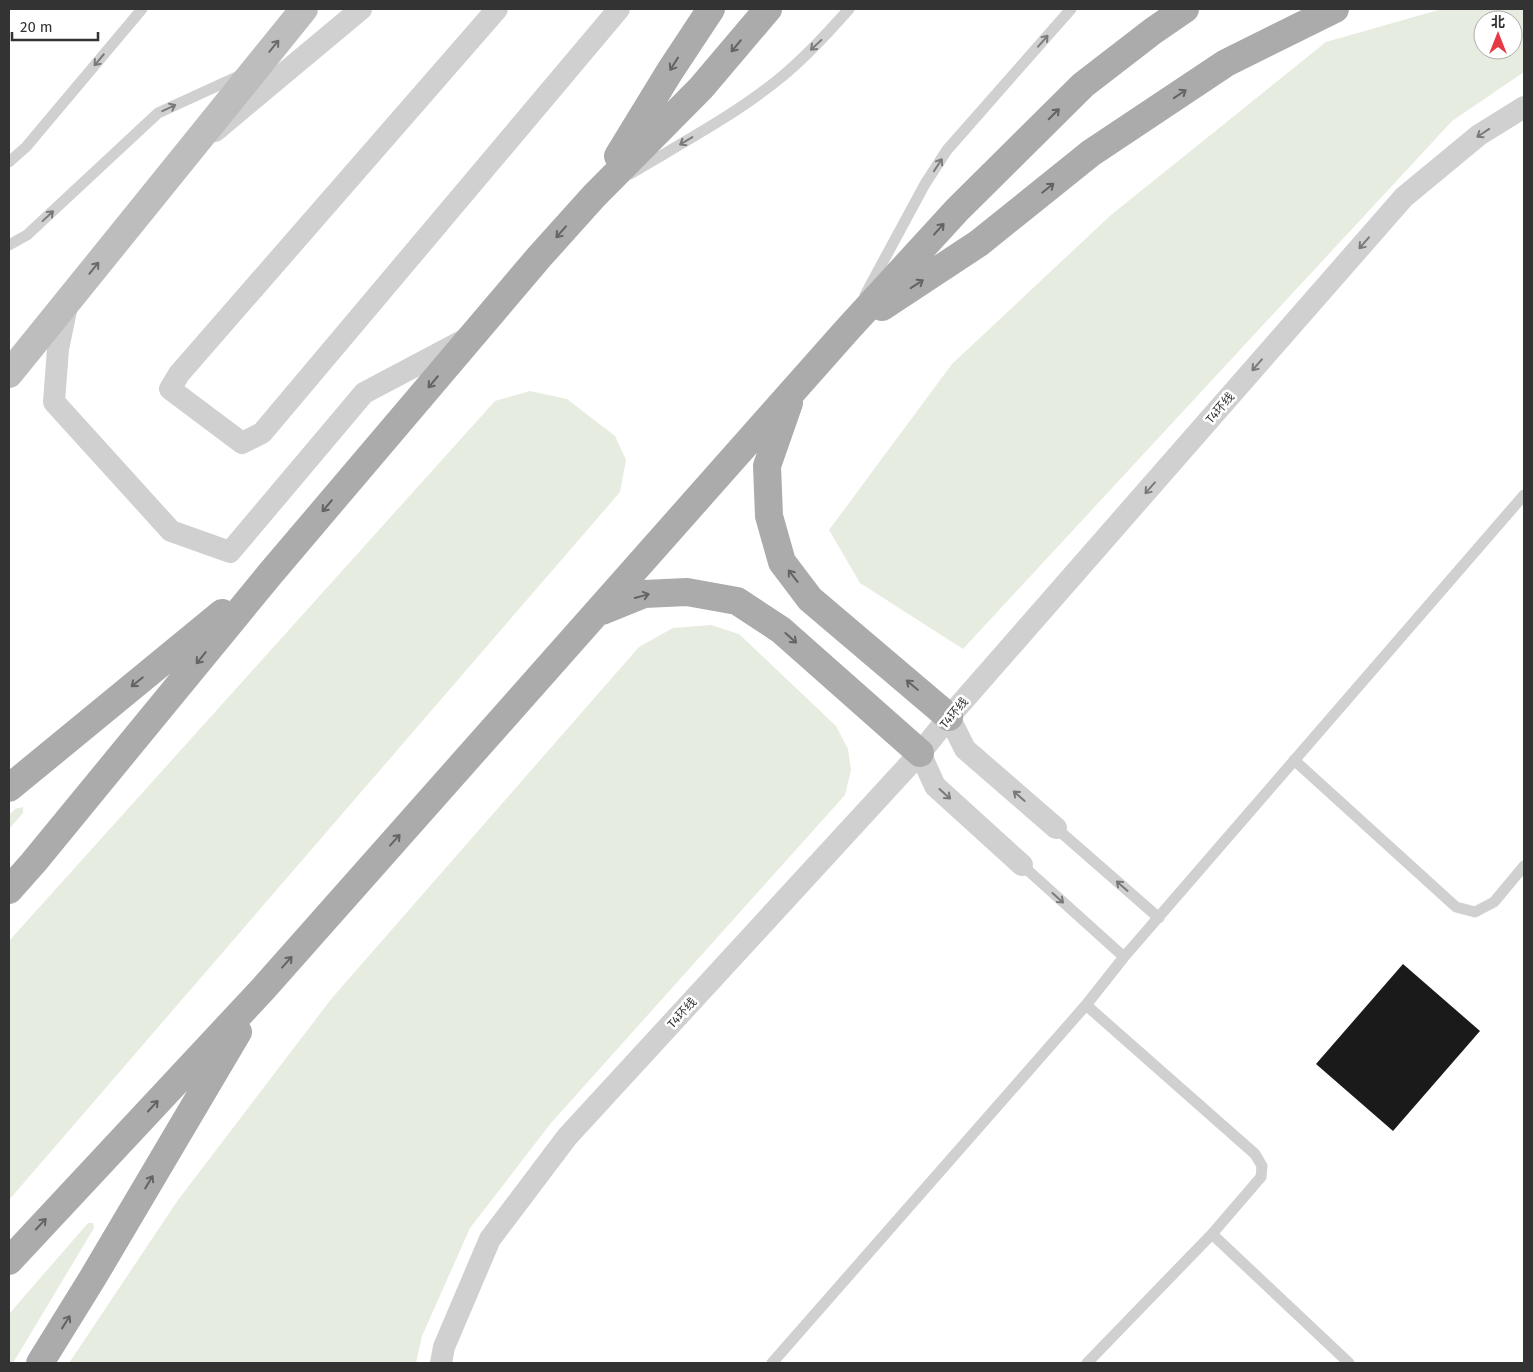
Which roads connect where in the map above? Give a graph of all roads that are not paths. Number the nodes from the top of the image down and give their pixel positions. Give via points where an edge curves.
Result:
1 (142, 9) edge
2 (304, 9) edge
3 (361, 9) edge
4 (497, 9) edge
5 (619, 9) edge
6 (711, 9) edge
7 (768, 9) edge
8 (849, 9) edge
9 (1071, 9) edge
10 (1185, 9) edge
11 (1335, 9) edge
12 (256, 68) junction
13 (1524, 107) edge
14 (184, 157) junction
15 (9, 162) edge
16 (594, 196) junction
17 (9, 245) edge
18 (68, 301) junction
19 (847, 330) junction
20 (473, 335) junction
21 (9, 374) edge
22 (794, 390) junction
23 (1524, 495) edge
24 (270, 574) junction
25 (596, 613) junction
26 (949, 717) junction
27 (920, 753) junction
28 (1294, 760) junction
29 (9, 788) edge
30 (1056, 828) joint
31 (1022, 865) joint
32 (1524, 866) edge
33 (9, 890) edge
34 (1159, 918) junction
35 (1124, 957) junction
36 (263, 989) junction
37 (1086, 1005) junction
38 (1212, 1234) junction
39 (9, 1261) edge
40 (40, 1363) edge
41 (441, 1363) edge
42 (772, 1363) edge
43 (1087, 1363) edge
44 (1349, 1363) edge

1 -> 15 lane via 26,147
12 -> 2 main road
3 - 14 street
4 - 5 street via 170,389 242,443 262,433
6 -> 16 main road
7 -> 16 main road via 701,88
8 -> 16 lane via 778,80 723,118
19 -> 9 lane via 925,184 947,150
19 -> 10 main road via 957,210 1083,85
19 -> 11 main road via 979,243 1091,153 1226,63
12 - 14 main road
17 -> 12 lane via 27,235 158,113
13 -> 26 street, T4环线 via 1479,135 1404,197
18 -> 14 main road
16 -> 20 main road
18 - 20 street via 58,349 54,402 171,531 230,552 364,393
18 - 21 main road
19 - 22 main road
20 -> 24 main road
22 - 25 main road
26 -> 22 main road via 810,599 782,562 768,516 767,466
23 - 28 lane
24 -> 29 main road
24 -> 33 main road
25 -> 27 main road via 644,594 687,592 736,601 781,630
36 -> 25 main road
26 - 27 street, T4环线
30 -> 26 street via 965,749
27 -> 31 street via 935,786
27 - 41 street, T4环线 via 567,1137 490,1239 444,1347
28 - 32 lane via 1456,908 1475,912 1494,902
28 - 34 lane
34 -> 30 lane
31 -> 35 lane
34 - 35 lane
35 - 37 lane
39 -> 36 main road
40 -> 36 main road
37 - 38 lane via 1255,1154 1262,1166 1261,1177
37 - 42 lane
38 - 43 lane
38 - 44 lane

